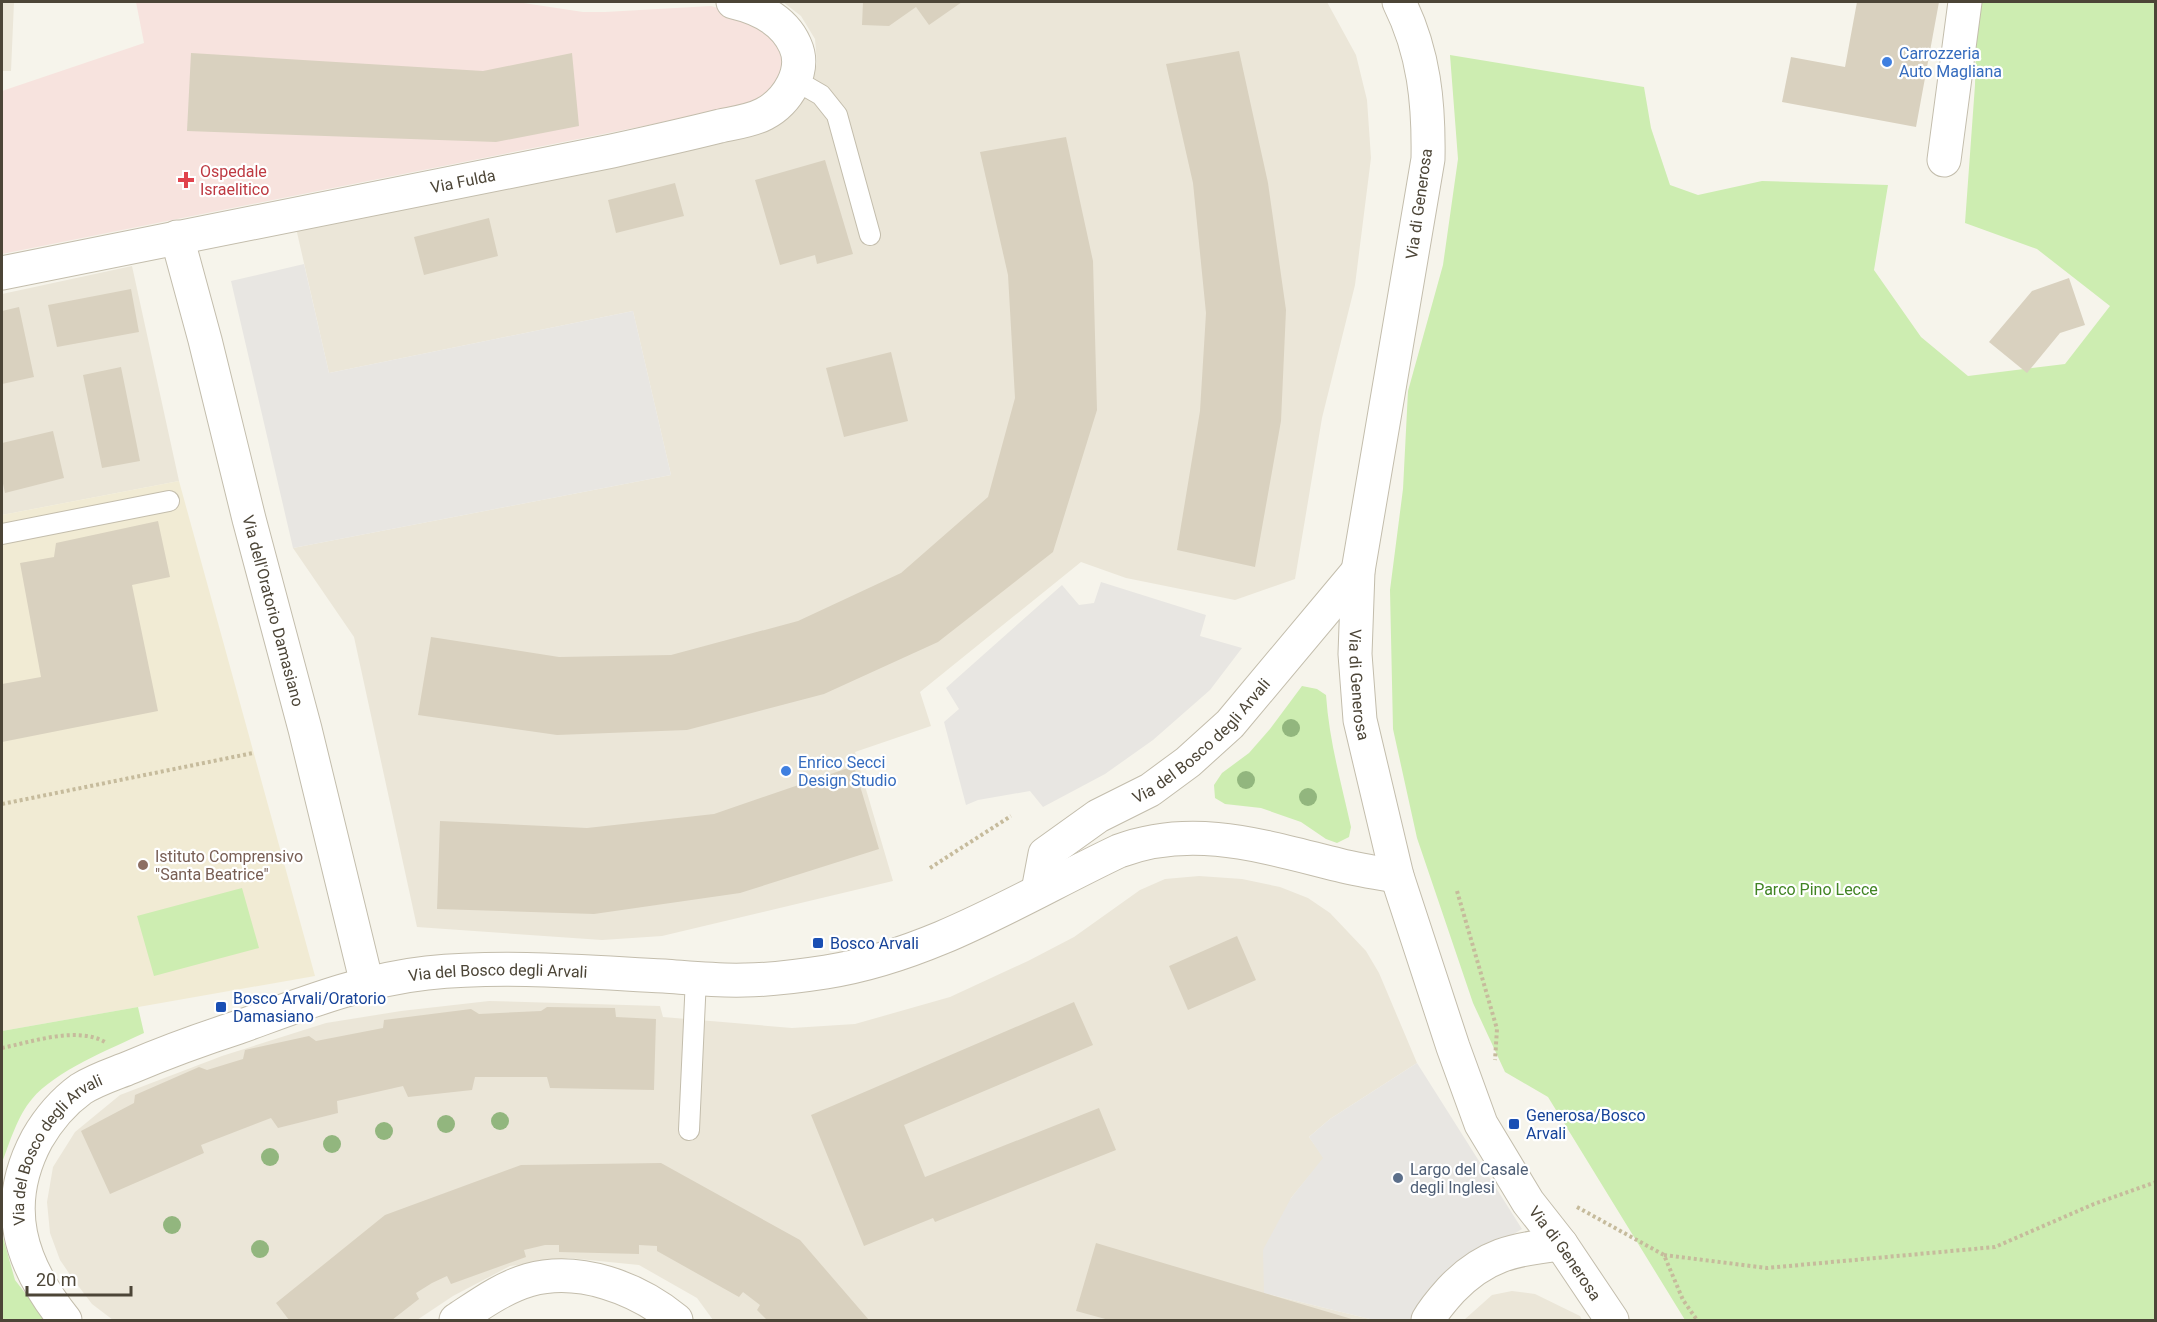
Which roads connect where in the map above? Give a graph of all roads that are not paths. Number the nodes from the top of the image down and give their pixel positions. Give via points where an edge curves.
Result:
1 (733, 2) edge
2 (1399, 2) edge
3 (1965, 2) edge
4 (795, 80) junction
5 (1944, 160) dead end
6 (870, 235) dead end
7 (177, 237) junction
8 (2, 273) edge
9 (169, 501) dead end
10 (2, 534) edge
11 (1358, 571) junction
12 (1398, 876) junction
13 (1038, 891) junction
14 (696, 978) junction
15 (367, 984) junction
16 (689, 1130) dead end
17 (1560, 1244) junction
18 (1434, 1312) edge
19 (65, 1320) edge
20 (456, 1320) edge
21 (675, 1320) edge
22 (1612, 1320) edge

1 - 4 street, Via Fulda via 760,10 791,35 799,62
2 - 11 street, Via di Generosa via 1412,28 1423,69 1428,109 1425,184
3 - 5 street
4 - 6 lane via 820,95 837,115
4 - 7 street, Via Fulda via 777,106 749,119 612,151
7 - 8 street, Via Fulda
7 - 15 street, Via dell'Oratorio Damasiano
9 - 10 lane
11 - 12 street, Via di Generosa via 1354,654 1360,720
11 - 13 street, Via del Bosco degli Arvali via 1230,724 1188,762 1150,790 1098,816 1045,854
12 - 13 street, Via del Bosco degli Arvali via 1341,866 1257,843 1182,838 1119,851
12 - 17 street, Via di Generosa via 1481,1124 1528,1202
13 - 14 street, Via del Bosco degli Arvali via 931,943 858,966 765,979
14 - 15 street, Via del Bosco degli Arvali via 480,970 426,973
14 - 16 lane
15 - 19 street, Via del Bosco degli Arvali via 167,1052 96,1081 69,1098 48,1121 23,1171 18,1217 21,1239 41,1286
17 - 18 street via 1522,1248 1480,1264
17 - 22 street, Via di Generosa
20 - 21 street via 516,1284 569,1275 631,1292

